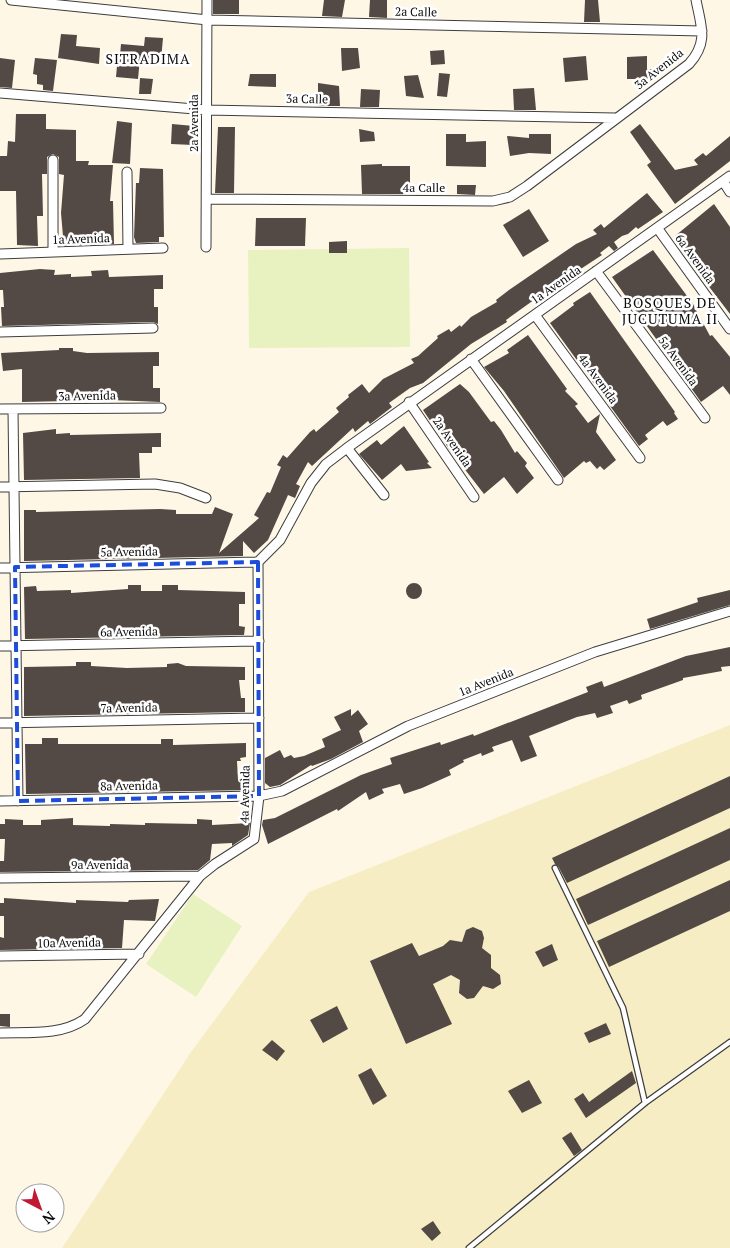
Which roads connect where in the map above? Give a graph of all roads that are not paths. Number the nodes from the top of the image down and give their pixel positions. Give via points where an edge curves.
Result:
1 (11, 0) edge
2 (207, 0) edge
3 (696, 0) edge
4 (208, 20) junction
5 (702, 31) junction
6 (0, 93) edge
7 (207, 110) junction
8 (615, 118) junction
9 (53, 160) dead end
10 (128, 172) dead end
11 (726, 178) edge
12 (730, 192) edge
13 (207, 199) junction
14 (658, 229) junction
15 (206, 247) dead end
16 (163, 248) dead end
17 (128, 249) junction
18 (53, 252) junction
19 (0, 254) edge
20 (596, 271) junction
21 (535, 315) junction
22 (153, 328) dead end
23 (730, 329) edge
24 (0, 332) edge
25 (471, 359) junction
26 (409, 402) junction
27 (161, 408) dead end
28 (0, 409) edge
29 (13, 410) junction
30 (705, 418) dead end
31 (347, 448) junction
32 (640, 458) dead end
33 (558, 480) dead end
34 (0, 487) edge
35 (14, 487) junction
36 (384, 495) dead end
37 (474, 497) dead end
38 (206, 498) dead end
39 (258, 562) junction
40 (15, 567) junction
41 (0, 568) edge
42 (730, 611) edge
43 (258, 642) junction
44 (0, 646) edge
45 (16, 646) junction
46 (259, 718) junction
47 (0, 723) edge
48 (17, 723) junction
49 (258, 796) junction
50 (0, 801) edge
51 (18, 801) junction
52 (556, 868) dead end
53 (200, 876) junction
54 (0, 878) edge
55 (139, 954) junction
56 (0, 956) edge
57 (0, 1033) edge
58 (730, 1042) edge
59 (645, 1103) junction
60 (469, 1248) edge

1 - 4 street, 2a Calle
2 - 4 street, 2a Avenida
3 - 5 street, 3a Avenida
4 - 5 street, 2a Calle
4 - 7 street, 2a Avenida
5 - 8 street, 3a Avenida via 701,48 689,64
6 - 7 street, 3a Calle
7 - 8 street, 3a Calle
7 - 13 street, 2a Avenida
8 - 13 street, 4a Calle via 527,186 510,197 493,201
9 - 18 street
10 - 17 street
11 - 12 street
11 - 14 street, 1a Avenida
13 - 15 street, 2a Avenida
14 - 20 street, 1a Avenida
14 - 23 street, 6a Avenida
16 - 17 street, 1a Avenida
17 - 18 street, 1a Avenida
18 - 19 street, 1a Avenida
20 - 21 street, 1a Avenida
20 - 30 street, 5a Avenida
21 - 25 street, 1a Avenida
21 - 32 street, 4a Avenida
22 - 24 street
25 - 26 street, 1a Avenida
25 - 33 street
26 - 31 street, 1a Avenida
26 - 37 street, 2a Avenida
27 - 29 street, 3a Avenida
28 - 29 street, 3a Avenida
29 - 35 street
31 - 36 street
31 - 39 street, 1a Avenida via 326,464 310,483 280,540
34 - 35 street
35 - 38 street via 155,484 180,488
35 - 40 street
39 - 40 street, 5a Avenida
39 - 43 street, 4a Avenida
40 - 41 street, 5a Avenida
40 - 45 street
42 - 49 street, 1a Avenida via 586,656 408,726 282,791
43 - 45 street, 6a Avenida
43 - 46 street, 4a Avenida
44 - 45 street, 6a Avenida
45 - 48 street
46 - 48 street, 7a Avenida
46 - 49 street, 4a Avenida
47 - 48 street, 7a Avenida
48 - 51 street
49 - 51 street, 8a Avenida
49 - 53 street, 4a Avenida via 254,839
50 - 51 street, 8a Avenida
52 - 59 lane via 623,1008
53 - 54 street, 9a Avenida
53 - 55 street, 4a Avenida
55 - 56 street, 10a Avenida
55 - 57 street, 4a Avenida via 85,1019 74,1027
58 - 59 lane
59 - 60 lane

